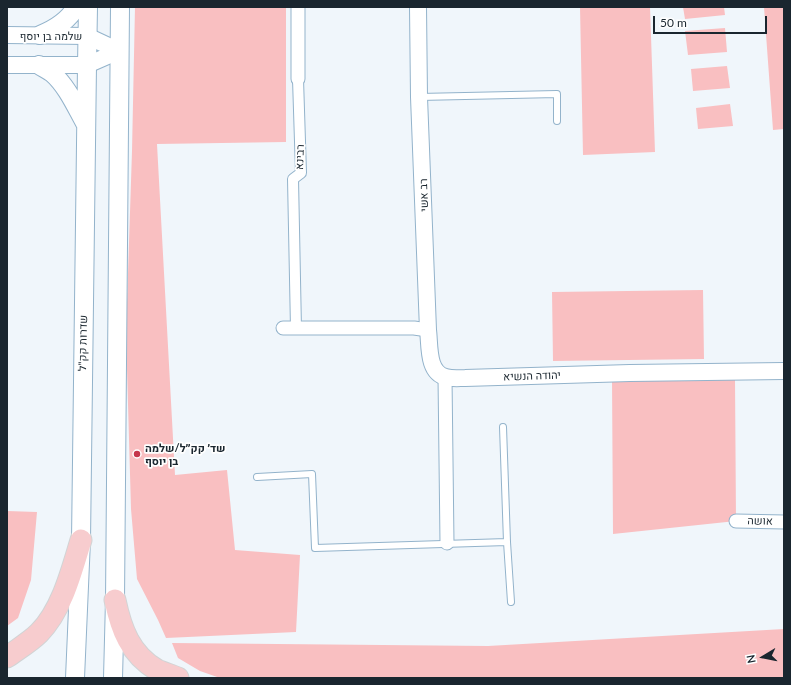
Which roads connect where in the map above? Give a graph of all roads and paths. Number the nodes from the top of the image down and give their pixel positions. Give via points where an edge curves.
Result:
1 (76, 7) edge
2 (88, 7) edge
3 (120, 7) edge
4 (298, 7) edge
5 (418, 7) edge
6 (7, 35) edge
7 (40, 35) junction
8 (87, 36) junction
9 (119, 51) junction
10 (7, 65) edge
11 (39, 65) junction
12 (86, 65) junction
13 (298, 79) joint
14 (419, 97) junction
15 (557, 121) dead end
16 (86, 124) junction
17 (283, 328) dead end
18 (296, 329) junction
19 (428, 330) junction
20 (784, 371) edge
21 (445, 377) junction
22 (503, 427) dead end
23 (257, 477) dead end
24 (736, 521) dead end
25 (784, 522) edge
26 (81, 540) junction
27 (507, 542) junction
28 (447, 543) junction
29 (114, 600) junction
30 (511, 602) dead end
31 (7, 657) edge
32 (75, 678) edge
33 (112, 678) edge
34 (178, 678) edge

1 - 7 main road via 60,25
2 - 8 main road, שדרות קק"ל
3 - 9 main road
4 - 13 street, רבינא
5 - 14 street, רב אשי
6 - 7 street, שלמה בן יוסף
7 - 8 street, שלמה בן יוסף
8 - 9 street, שלמה בן יוסף
8 - 12 main road, שדרות קק"ל
9 - 12 street
9 - 29 main road
10 - 11 street
11 - 12 street
11 - 16 main road via 53,74 74,102
12 - 16 main road, שדרות קק"ל
13 - 18 street, רבינא via 301,173 293,180
14 - 15 lane via 557,94
14 - 19 street, רב אשי
16 - 26 main road, שדרות קק"ל
17 - 18 street
18 - 19 street
19 - 21 street, רב אשי via 431,360 436,371
20 - 21 street, יהודה הנשיא
21 - 28 street
22 - 27 lane
23 - 28 lane via 312,474 315,548
24 - 25 street, אושה
26 - 31 highway via 68,583 56,609 40,632
26 - 32 main road, שדרות קק"ל
27 - 28 lane
27 - 30 lane
29 - 33 main road
29 - 34 highway via 131,647 142,659 158,670

